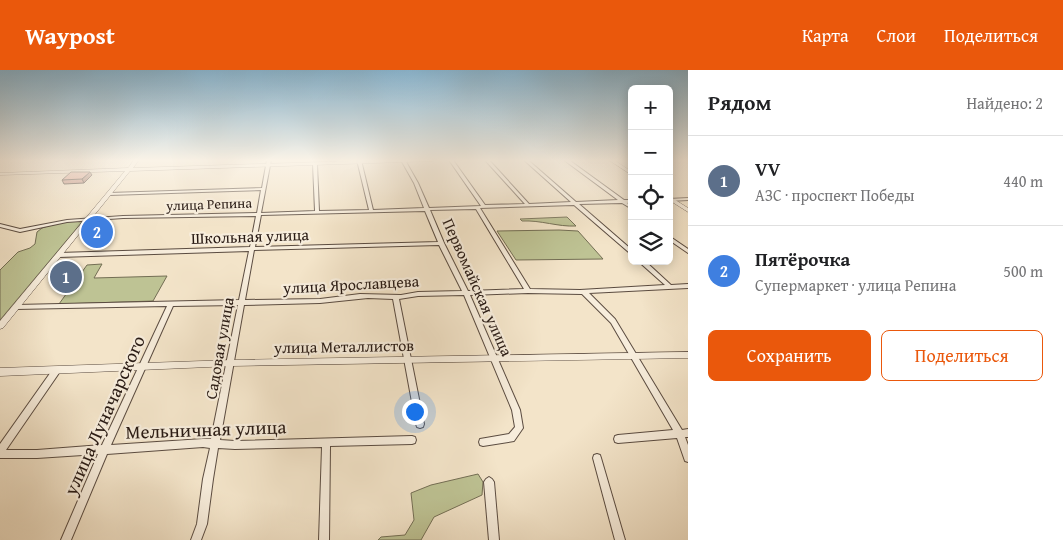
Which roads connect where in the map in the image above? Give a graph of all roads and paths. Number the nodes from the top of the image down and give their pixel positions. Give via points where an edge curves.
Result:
1 (119, 182) edge
2 (265, 182) edge
3 (315, 182) edge
4 (365, 182) edge
5 (415, 182) edge
6 (466, 182) edge
7 (507, 182) edge
8 (551, 182) edge
9 (596, 182) edge
10 (264, 189) junction
11 (109, 194) junction
12 (688, 199) edge
13 (673, 200) edge
14 (673, 201) edge
15 (624, 202) junction
16 (628, 202) edge
17 (576, 204) junction
18 (528, 205) junction
19 (628, 205) edge
20 (477, 207) junction
21 (484, 207) junction
22 (426, 209) junction
23 (688, 210) edge
24 (371, 211) junction
25 (318, 212) junction
26 (258, 213) junction
27 (88, 220) junction
28 (0, 225) edge
29 (673, 240) edge
30 (441, 243) junction
31 (251, 248) junction
32 (628, 250) edge
33 (688, 251) edge
34 (59, 255) junction
35 (645, 265) edge
36 (669, 286) junction
37 (688, 286) edge
38 (528, 291) junction
39 (584, 292) junction
40 (466, 293) junction
41 (396, 298) junction
42 (242, 301) junction
43 (172, 304) junction
44 (16, 308) junction
45 (0, 326) edge
46 (688, 355) edge
47 (634, 356) junction
48 (494, 358) junction
49 (408, 360) junction
50 (232, 363) junction
51 (144, 367) junction
52 (56, 370) junction
53 (0, 372) edge
54 (420, 424) dead end
55 (684, 433) edge
56 (618, 439) dead end
57 (412, 440) dead end
58 (326, 442) junction
59 (483, 442) dead end
60 (215, 444) junction
61 (105, 449) junction
62 (0, 452) edge
63 (597, 458) dead end
64 (688, 458) edge
65 (489, 482) dead end
66 (66, 540) edge
67 (196, 540) edge
68 (324, 540) edge
69 (494, 540) edge
70 (620, 540) edge

1 - 11 street
2 - 10 street, Садовая улица
3 - 25 street
4 - 24 street
5 - 22 street, Первомайская улица
6 - 21 street
7 - 18 street
8 - 17 street
9 - 15 street
10 - 11 street
10 - 26 street, Садовая улица
11 - 27 street
12 - 13 street
14 - 23 street
15 - 16 street, улица Репина
15 - 17 street, улица Репина
15 - 19 street
17 - 18 street, улица Репина
17 - 32 street
18 - 21 street, улица Репина
20 - 21 street, улица Репина
20 - 22 street, улица Репина
20 - 38 street
22 - 24 street, улица Репина
22 - 30 street, Первомайская улица
24 - 25 street, улица Репина
25 - 26 street, улица Репина
26 - 27 street, улица Репина
26 - 31 street, Садовая улица
27 - 28 street, улица Репина via 58,222 20,231
27 - 34 street
29 - 33 street
30 - 31 street, Школьная улица
30 - 40 street, Первомайская улица
31 - 34 street, Школьная улица
31 - 42 street, Садовая улица
34 - 44 street
35 - 36 street
36 - 37 street, улица Ярославцева
36 - 39 street, улица Ярославцева
38 - 39 street, улица Ярославцева
38 - 40 street, улица Ярославцева
39 - 47 street via 613,321
40 - 41 street, улица Ярославцева
40 - 48 street, Первомайская улица
41 - 42 street, улица Ярославцева
41 - 49 street
42 - 43 street, улица Ярославцева
42 - 50 street, Садовая улица
43 - 44 street, улица Ярославцева
43 - 51 street, улица Луначарского
44 - 45 street
46 - 47 street, улица Металлистов
47 - 48 street, улица Металлистов
47 - 55 street
48 - 49 street, улица Металлистов
48 - 59 street, Первомайская улица via 516,410 519,428 510,438
49 - 50 street, улица Металлистов
49 - 54 street
50 - 51 street, улица Металлистов
50 - 60 street, Садовая улица
51 - 52 street, улица Металлистов
51 - 61 street, улица Луначарского
52 - 53 street, улица Металлистов
52 - 62 street
55 - 56 street
55 - 64 street
57 - 58 street, Мельничная улица
58 - 60 street, Мельничная улица
58 - 68 street
60 - 61 street, Мельничная улица
60 - 67 street, Садовая улица via 202,524
61 - 62 street, Мельничная улица via 38,454
61 - 66 street, улица Луначарского
63 - 70 street
65 - 69 street

